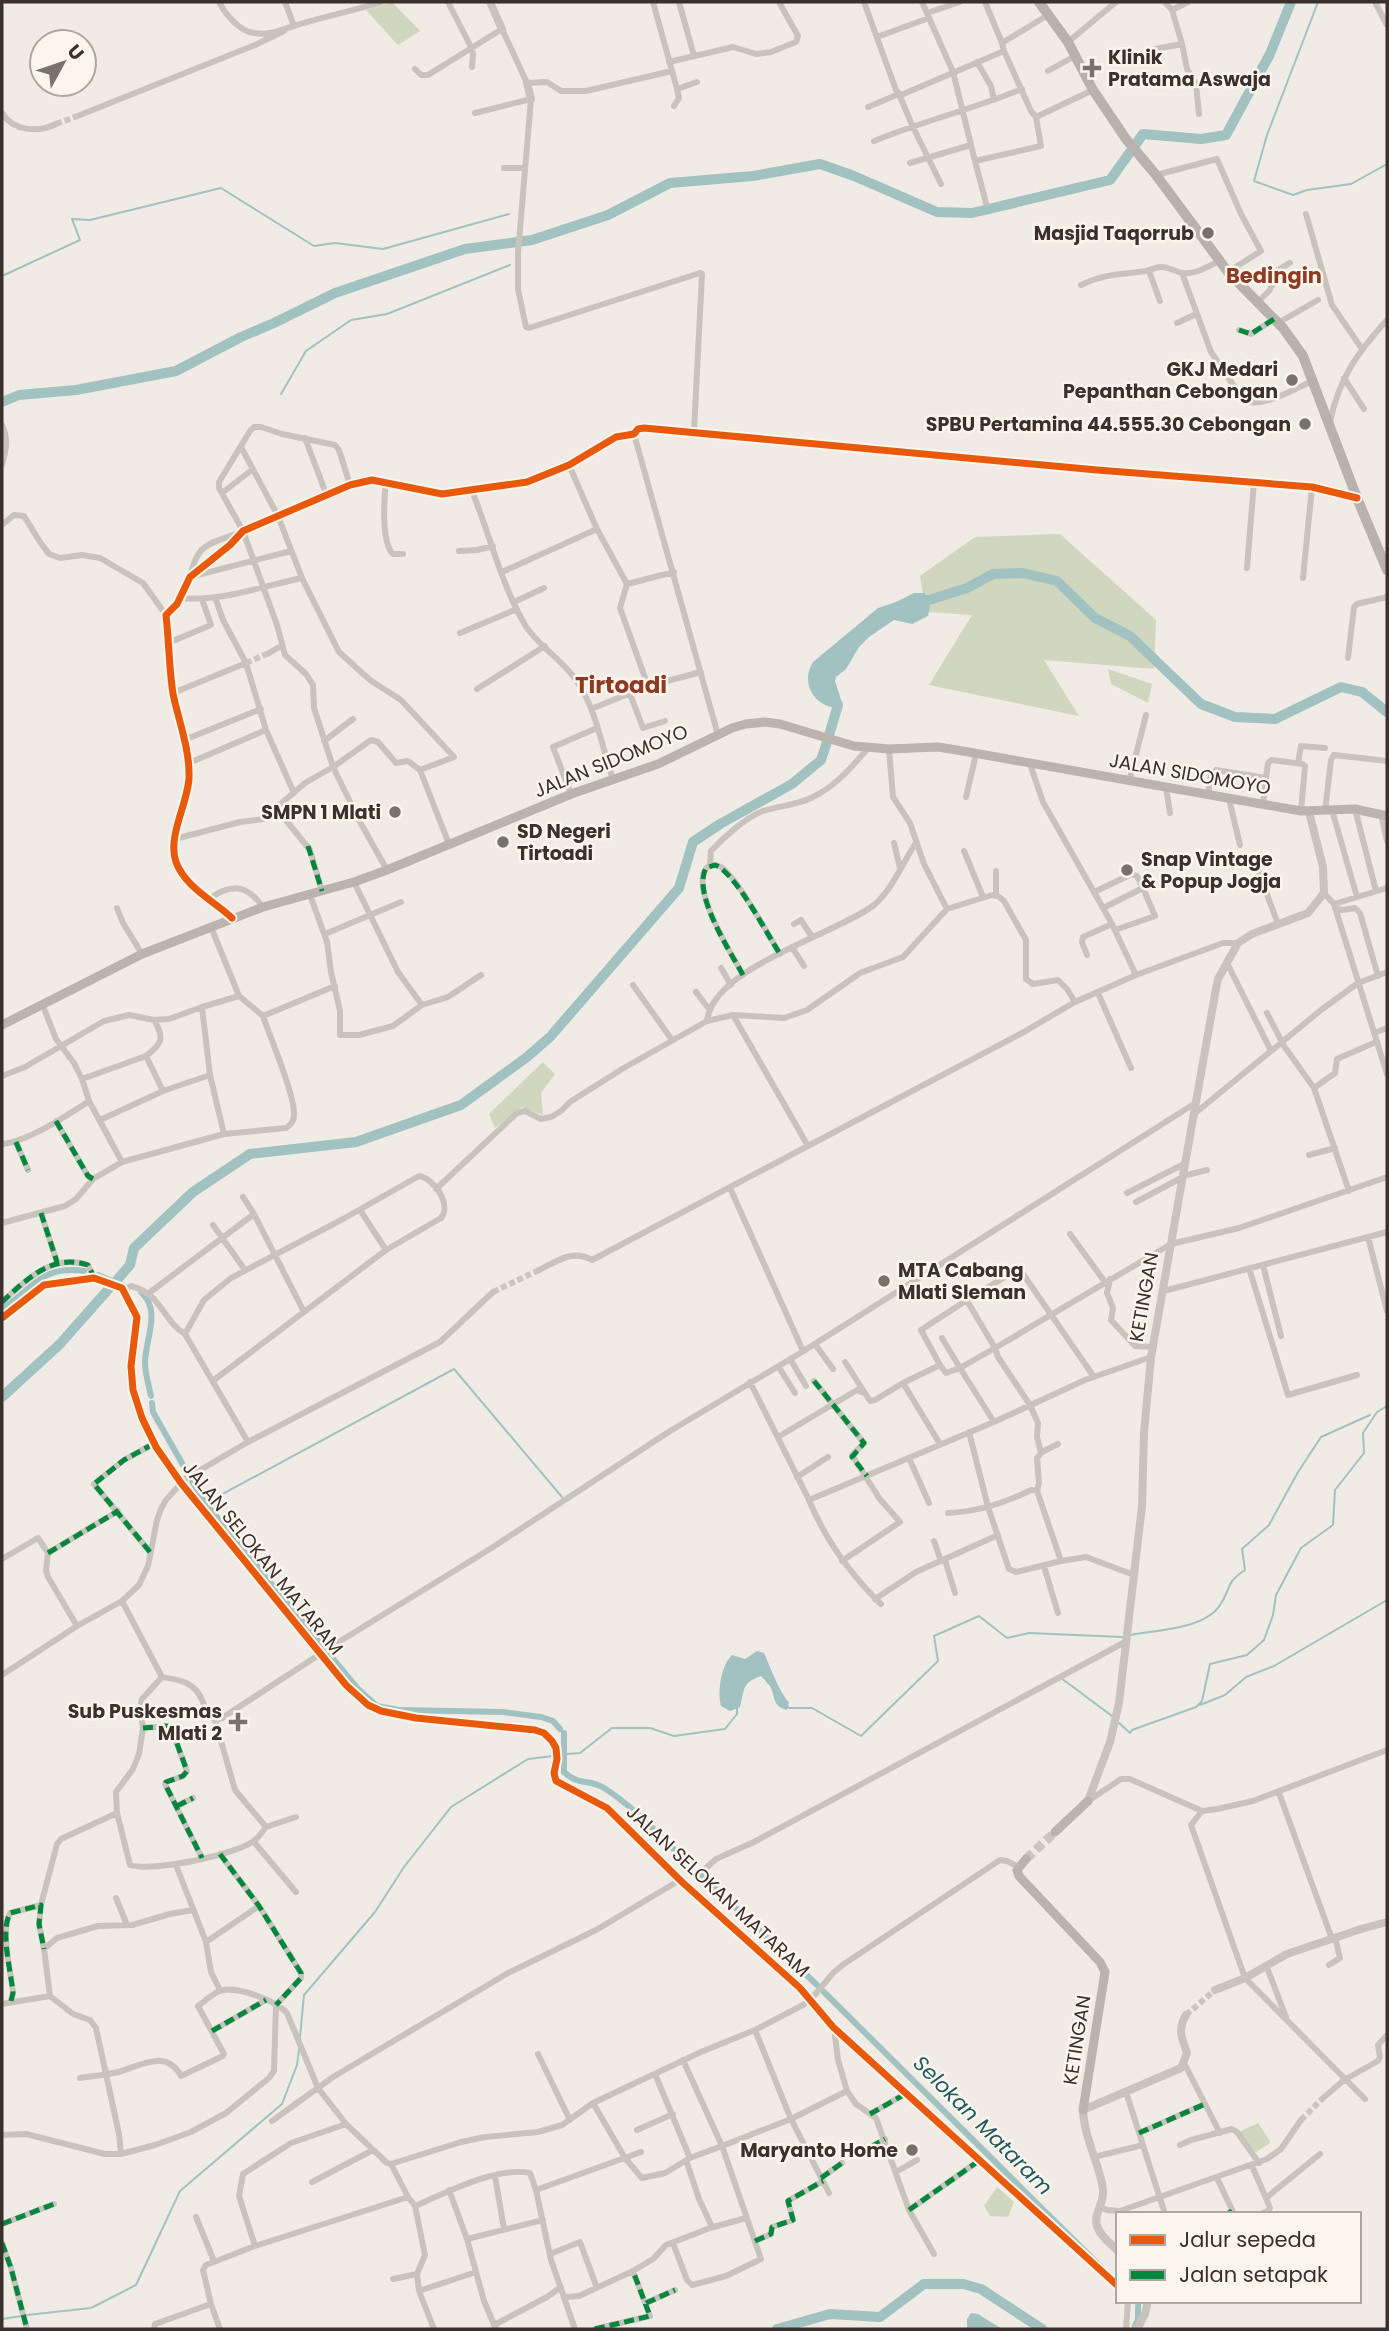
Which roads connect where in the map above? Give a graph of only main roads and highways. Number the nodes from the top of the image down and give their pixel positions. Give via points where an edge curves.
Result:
1 (1039, 2) edge
2 (1385, 556) edge
3 (1387, 570) edge
4 (1384, 815) edge
5 (2, 1025) edge
6 (1088, 1801) road end
7 (1055, 1832) tunnel mouth
8 (1026, 1859) dead end
9 (1083, 2110) road end

1 - 2 main road via 1126,139 1228,272 1294,341
2 - 3 main road
4 - 5 main road, JALAN SIDOMOYO via 1355,809 1305,811 938,747 854,746 765,722 746,724 675,757 571,794 387,870 263,907 142,954
6 - 7 main road, KETINGAN
8 - 9 main road, KETINGAN via 1019,1876 1105,1972

